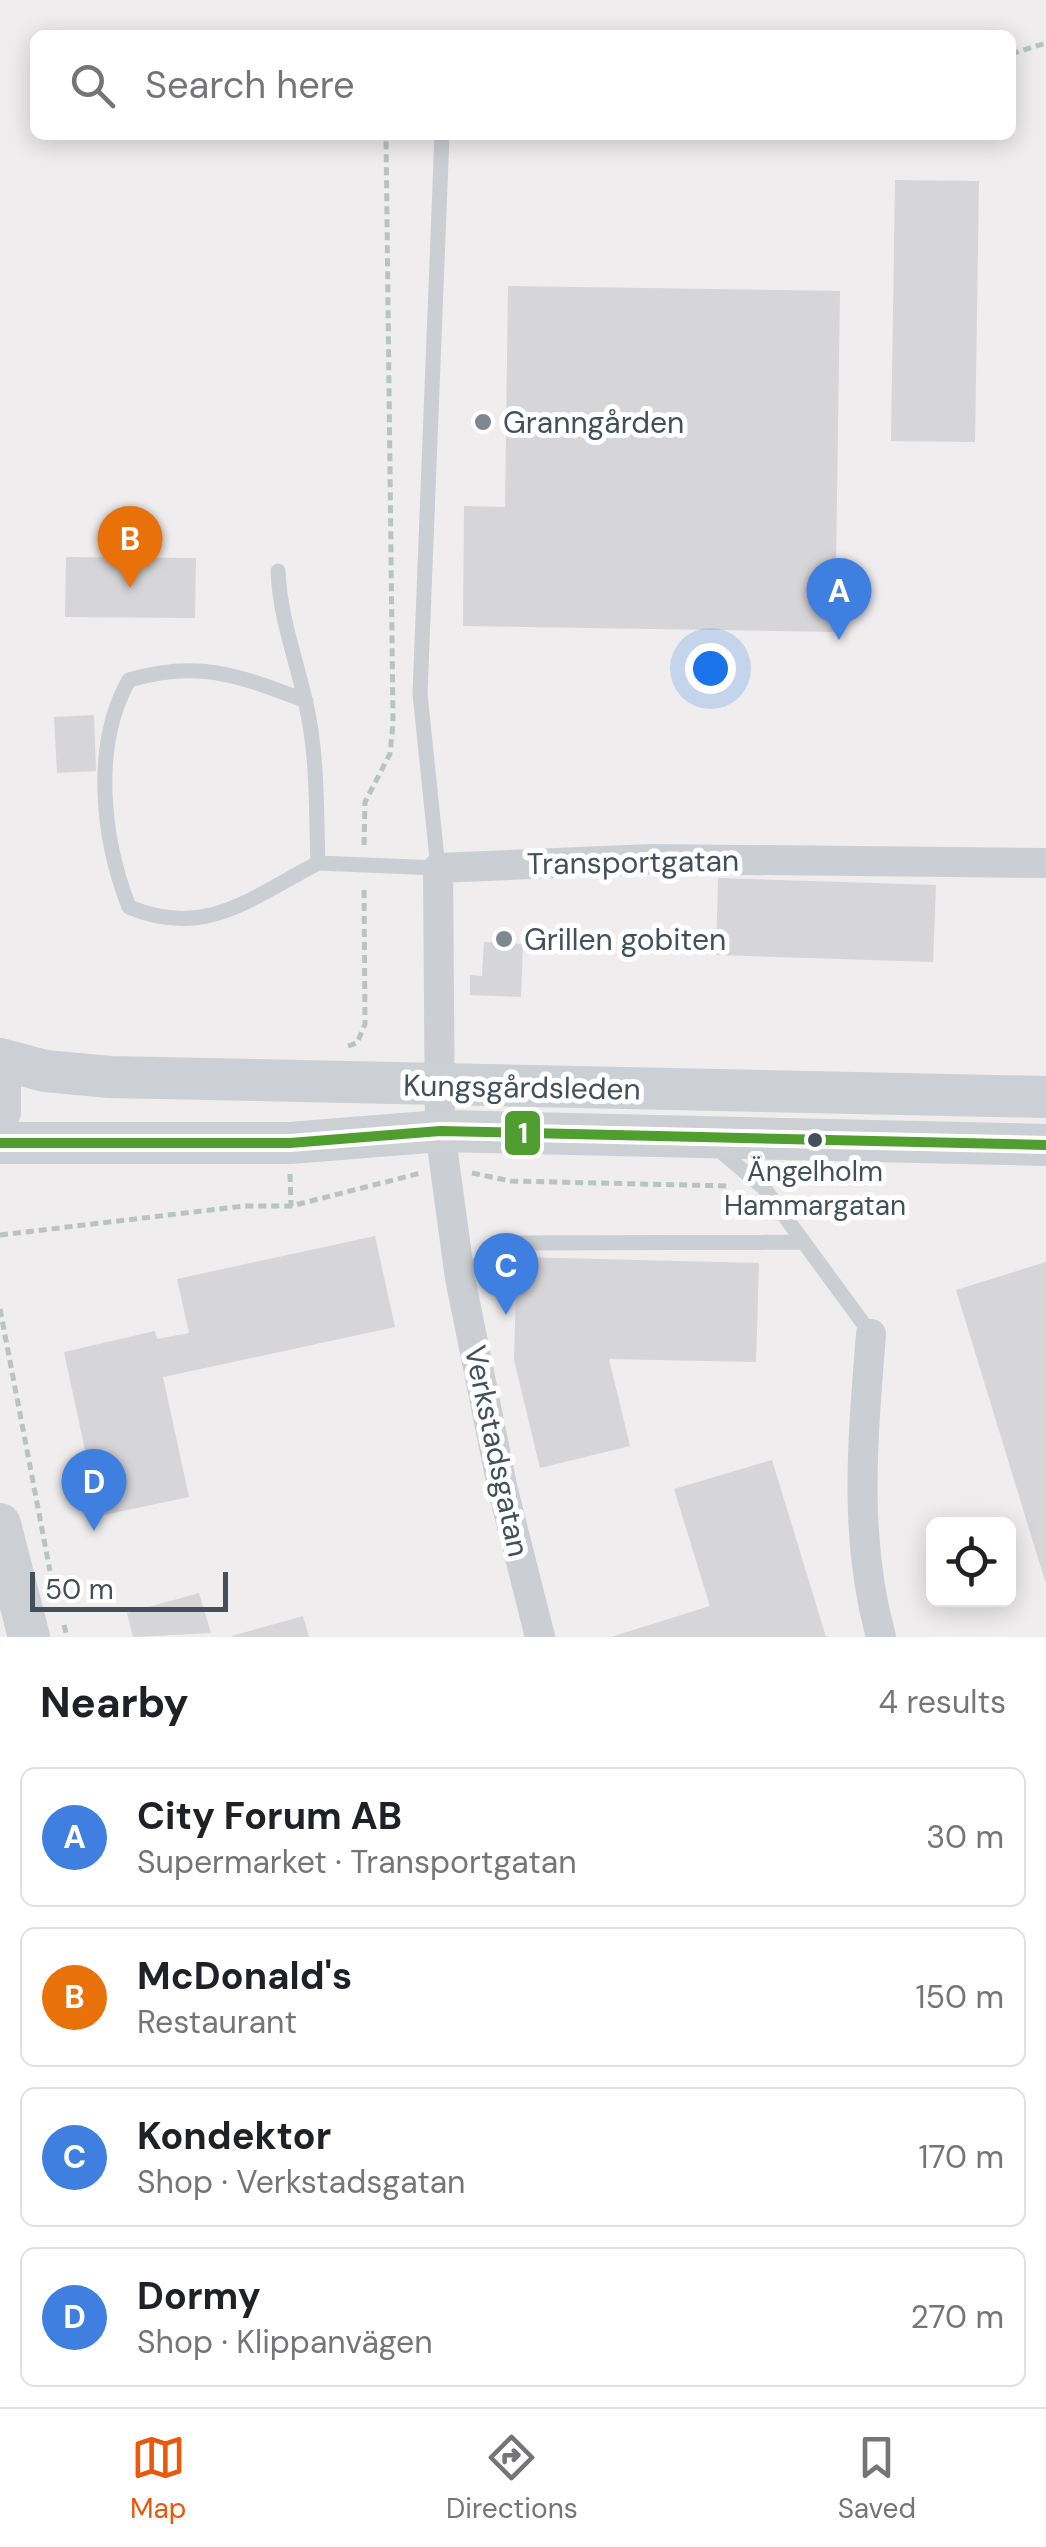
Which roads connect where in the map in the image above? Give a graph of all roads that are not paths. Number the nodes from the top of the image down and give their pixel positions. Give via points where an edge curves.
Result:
1 (442, 140) edge
2 (278, 571) dead end
3 (306, 702) junction
4 (1046, 863) edge
5 (318, 864) junction
6 (438, 868) junction
7 (0, 1060) edge
8 (0, 1067) edge
9 (442, 1086) junction
10 (1046, 1097) edge
11 (0, 1112) edge
12 (681, 1136) junction
13 (0, 1143) edge
14 (1046, 1144) edge
15 (442, 1151) junction
16 (803, 1242) junction
17 (460, 1278) junction
18 (871, 1334) joint
19 (0, 1524) edge
20 (46, 1629) edge
21 (540, 1637) edge
22 (881, 1637) edge

1 - 6 lane via 420,694
2 - 3 lane via 284,630
3 - 5 lane
3 - 5 lane via 228,671 164,670 129,680 112,711 106,742 109,820 129,907 162,921 214,917
4 - 6 street, Transportgatan via 652,859
5 - 6 lane
6 - 9 street
7 - 9 main road, Kungsgårdsleden via 110,1077
8 - 11 main road
9 - 10 main road, Kungsgårdsleden
9 - 15 street, Verkstadsgatan
12 - 14 main road, Kungsgårdsleden
12 - 15 main road, Kungsgårdsleden
12 - 16 lane via 716,1147 764,1188
13 - 15 main road, Kungsgårdsleden via 290,1143
15 - 17 street, Verkstadsgatan
16 - 17 lane via 505,1243
16 - 18 lane
17 - 21 street, Verkstadsgatan
18 - 22 street via 860,1506
19 - 20 main road

